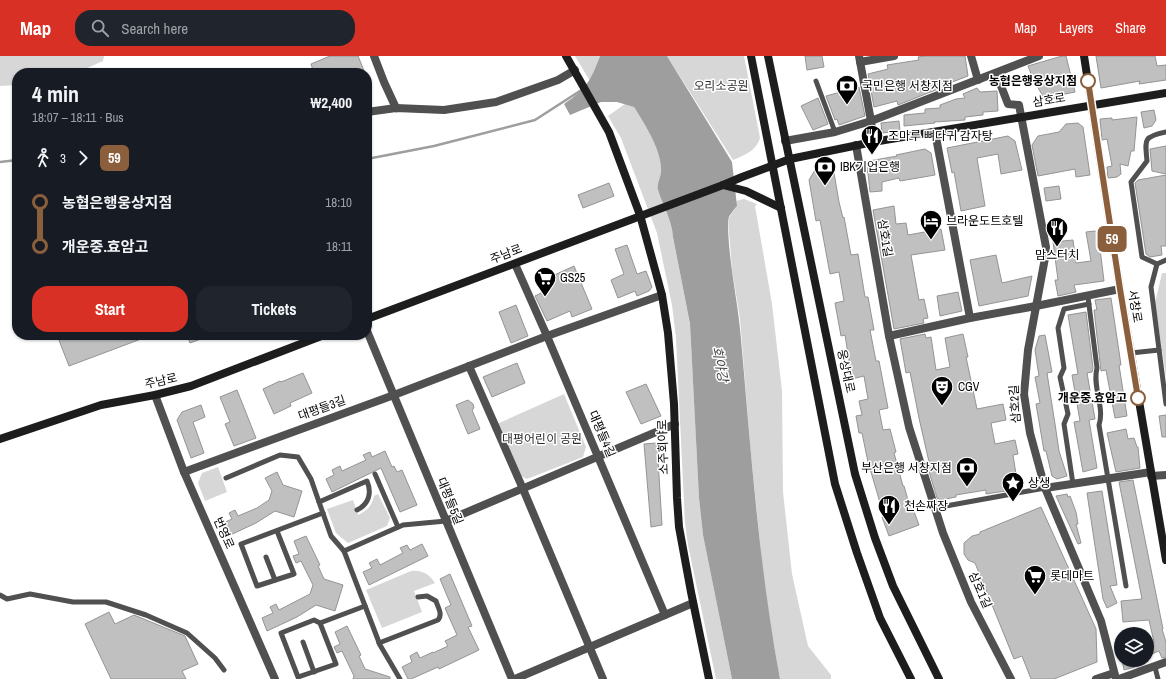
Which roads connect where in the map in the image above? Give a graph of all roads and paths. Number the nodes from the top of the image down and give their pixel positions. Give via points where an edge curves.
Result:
1 (374, 56) edge
2 (566, 56) edge
3 (751, 56) edge
4 (768, 56) edge
5 (894, 56) edge
6 (972, 56) edge
7 (1084, 56) edge
8 (1034, 57) edge
9 (860, 59) edge
10 (576, 72) junction
11 (996, 73) junction
12 (978, 80) junction
13 (816, 81) dead end
14 (1166, 93) edge
15 (1091, 106) junction
16 (396, 108) junction
17 (372, 111) edge
18 (1022, 117) junction
19 (871, 121) junction
20 (835, 132) junction
21 (935, 132) junction
22 (1166, 132) edge
23 (785, 141) junction
24 (873, 142) junction
25 (856, 145) junction
26 (790, 159) junction
27 (773, 165) junction
28 (723, 186) junction
29 (780, 208) junction
30 (640, 216) junction
31 (1166, 260) edge
32 (515, 264) junction
33 (1157, 264) junction
34 (1120, 289) junction
35 (662, 294) junction
36 (1088, 300) junction
37 (1036, 306) junction
38 (372, 317) edge
39 (970, 318) junction
40 (547, 336) junction
41 (889, 336) junction
42 (311, 340) edge
43 (371, 340) edge
44 (1159, 350) junction
45 (1131, 353) junction
46 (469, 366) junction
47 (155, 395) junction
48 (394, 395) junction
49 (1166, 404) edge
50 (675, 424) junction
51 (0, 440) edge
52 (598, 457) junction
53 (184, 472) junction
54 (375, 474) dead end
55 (1151, 474) junction
56 (1166, 475) edge
57 (226, 478) dead end
58 (1107, 479) junction
59 (1073, 484) junction
60 (1045, 488) junction
61 (523, 489) junction
62 (319, 502) junction
63 (935, 508) junction
64 (357, 510) dead end
65 (323, 514) junction
66 (446, 521) junction
67 (398, 527) junction
68 (277, 531) junction
69 (344, 551) junction
70 (266, 557) dead end
71 (1166, 560) edge
72 (275, 580) junction
73 (1126, 586) dead end
74 (0, 595) edge
75 (418, 597) dead end
76 (693, 603) junction
77 (365, 606) junction
78 (665, 615) junction
79 (320, 623) junction
80 (303, 642) dead end
81 (379, 642) junction
82 (589, 648) junction
83 (1166, 662) edge
84 (1155, 667) junction
85 (224, 670) dead end
86 (314, 672) junction
87 (1116, 677) edge
88 (1131, 677) edge
89 (275, 679) edge
90 (400, 679) edge
91 (514, 679) edge
92 (602, 679) edge
93 (709, 679) edge
94 (912, 679) edge
95 (939, 679) edge
96 (1011, 679) edge
97 (1096, 679) edge
98 (1158, 679) edge

1 - 16 street
2 - 10 main road, 소주회야로
3 - 27 main road
4 - 23 main road, 웅상대로
5 - 9 street
6 - 12 street
7 - 15 main road, 서창로
8 - 11 street
9 - 19 street
10 - 16 street via 496,102 444,110
10 - 30 main road, 소주회야로 via 615,144
11 - 12 street
11 - 18 street via 1008,104 1019,105
12 - 19 street
13 - 20 lane
14 - 15 main road, 삼호로
15 - 18 main road, 삼호로
15 - 34 main road, 서창로
16 - 17 street
18 - 21 main road, 삼호로
18 - 37 street, 삼호2길 via 1046,247
19 - 20 street
19 - 24 street
20 - 23 street
21 - 24 main road, 삼호로
21 - 39 street
22 - 33 lane via 1150,136 1147,140 1147,161 1131,182 1142,257
23 - 26 main road, 웅상대로
24 - 25 main road, 삼호로
25 - 26 main road, 삼호로
25 - 41 street, 삼호1길
26 - 27 main road, 삼호로
26 - 95 main road, 웅상대로 via 855,474 893,586
27 - 28 main road, 삼호로
27 - 29 main road
28 - 29 main road via 746,190
28 - 30 main road, 주남로
29 - 94 main road via 835,484 880,618
30 - 32 main road, 주남로
30 - 35 main road, 소주회야로
31 - 33 lane
32 - 38 main road, 주남로
32 - 40 street, 대평들4길
33 - 44 lane via 1151,287
34 - 36 street
34 - 45 main road, 서창로
35 - 40 street, 대평들3길
35 - 50 main road, 소주회야로 via 668,333
36 - 37 street
36 - 58 lane via 1097,368 1095,377 1102,417 1099,425
36 - 59 lane via 1064,309 1058,328 1064,368 1060,377 1068,414 1064,424
37 - 39 street
37 - 60 street, 삼호2길 via 1024,394 1030,433
39 - 41 street
40 - 46 street, 대평들3길
40 - 52 street, 대평들4길
41 - 63 street, 삼호1길 via 909,427
42 - 47 main road, 주남로 via 191,386
43 - 48 street, 대평들5길
44 - 45 lane
44 - 49 lane
45 - 55 main road, 서창로
46 - 48 street, 대평들3길
46 - 61 street
47 - 51 main road, 주남로 via 101,405
47 - 53 street, 번영로
48 - 53 street, 대평들3길
48 - 66 street, 대평들5길
50 - 52 street
50 - 76 main road, 소주회야로 via 679,527
52 - 61 street
52 - 78 street, 대평들4길
53 - 89 street, 번영로
54 - 67 lane
55 - 56 street
55 - 58 street
55 - 71 main road, 서창로
57 - 62 lane via 280,455 298,457 311,479
58 - 59 street
58 - 73 lane
59 - 60 street
60 - 63 lane
60 - 87 street, 삼호2길 via 1100,621
61 - 66 street
61 - 82 street
62 - 64 lane via 367,481 370,495 363,507
62 - 65 lane
63 - 96 street, 삼호1길 via 971,602
65 - 68 lane
65 - 69 lane via 331,536
66 - 67 lane
66 - 91 street, 대평들5길
67 - 69 lane
68 - 72 lane via 294,574
68 - 72 lane via 241,544 257,586
69 - 77 lane
70 - 72 lane
74 - 85 lane via 7,599 30,594 74,602 106,602 146,615 187,633 215,658
75 - 81 lane via 427,596 436,601 441,614 438,620
76 - 78 street
76 - 93 main road, 소주회야로
77 - 79 lane
77 - 81 lane
78 - 82 street
79 - 86 lane via 336,664
79 - 86 lane via 314,620 281,633 298,677
80 - 86 lane
81 - 90 lane
82 - 91 street
82 - 92 street
83 - 84 street
84 - 88 street
84 - 98 lane
87 - 88 street
87 - 97 street

